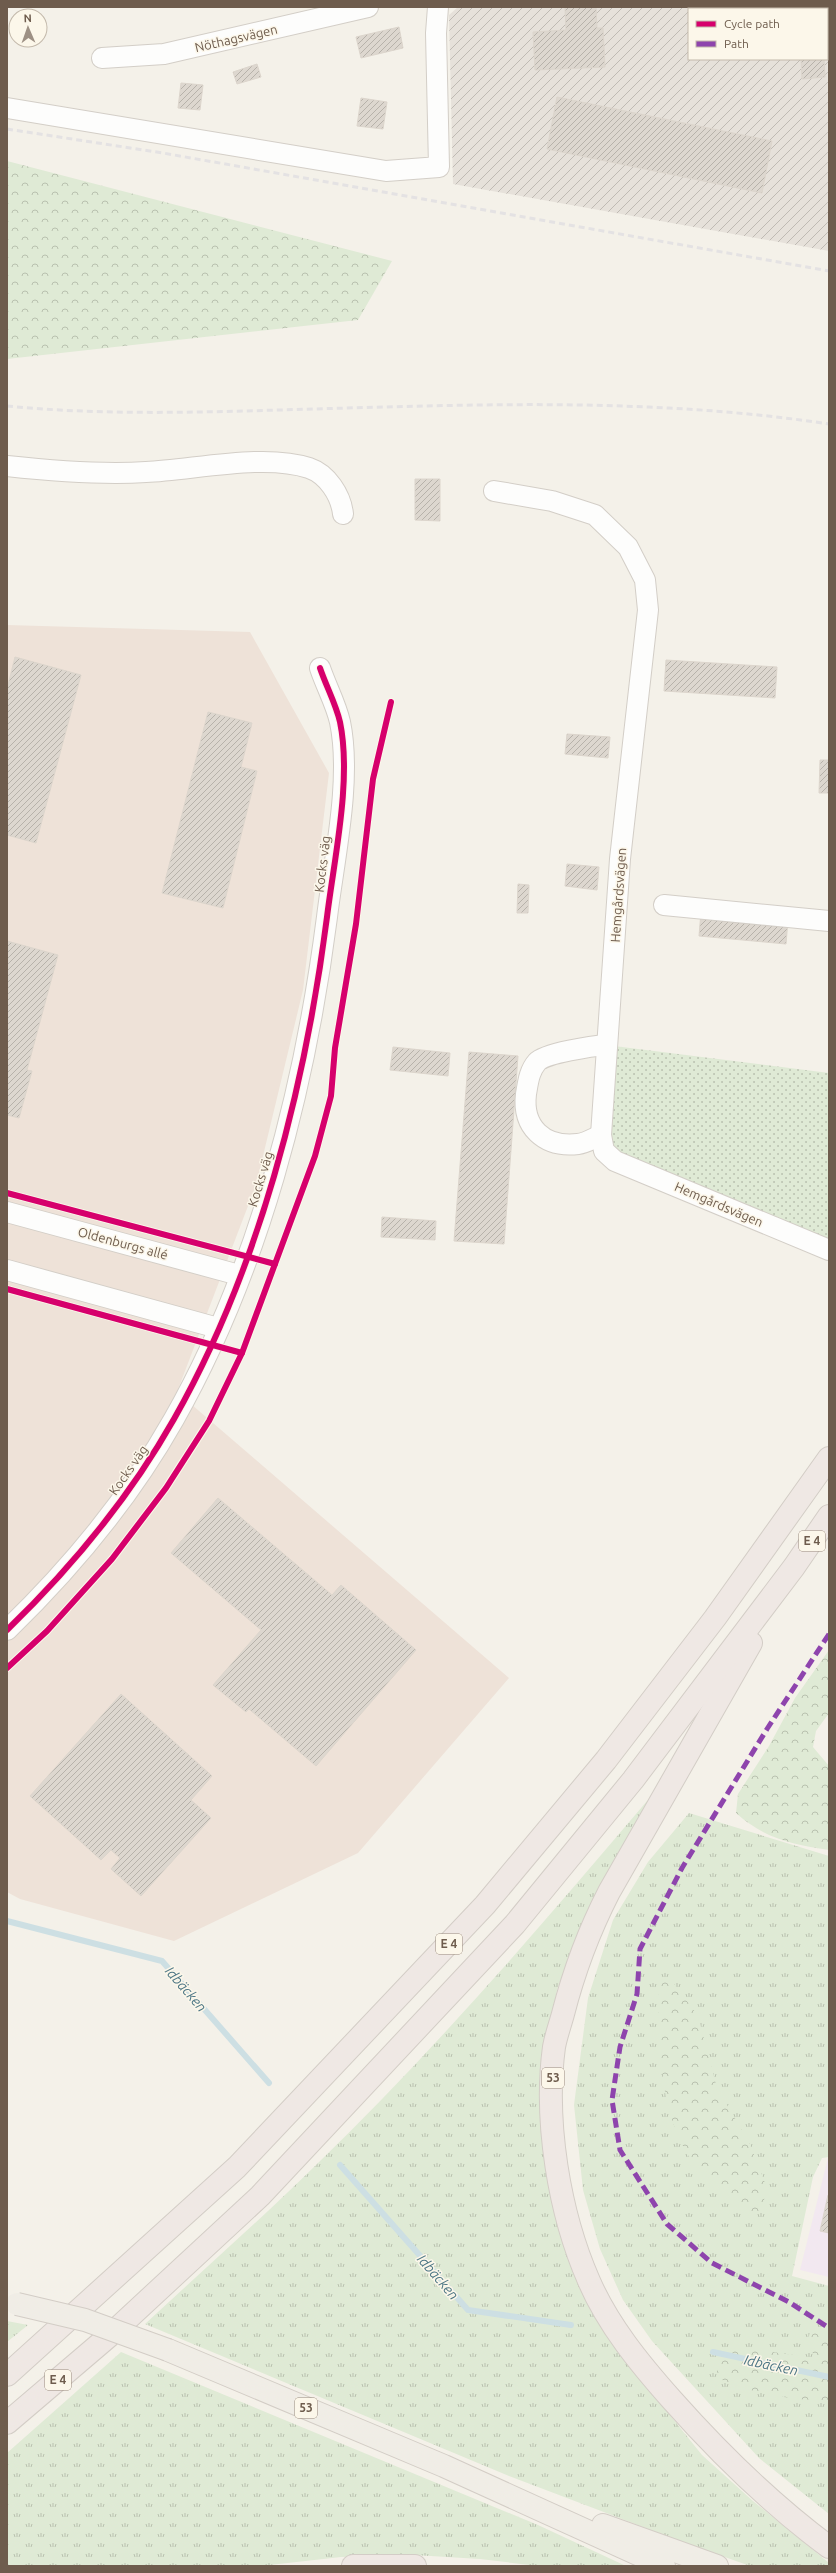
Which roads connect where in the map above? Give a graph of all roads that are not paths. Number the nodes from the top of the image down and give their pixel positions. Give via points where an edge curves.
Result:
1 (368, 7) edge
2 (438, 7) edge
3 (102, 58) dead end
4 (7, 108) edge
5 (7, 466) edge
6 (494, 491) dead end
7 (343, 514) dead end
8 (320, 668) dead end
9 (664, 905) dead end
10 (829, 921) edge
11 (607, 1045) junction
12 (601, 1135) junction
13 (7, 1212) edge
14 (829, 1250) edge
15 (7, 1270) edge
16 (239, 1275) junction
17 (218, 1328) junction
18 (829, 1458) edge
19 (829, 1516) edge
20 (794, 1567) junction
21 (7, 1630) edge
22 (12, 2303) edge
23 (7, 2375) edge
24 (7, 2423) edge
25 (444, 2466) junction
26 (829, 2548) edge
27 (353, 2566) edge
28 (415, 2566) edge
29 (664, 2566) edge
30 (717, 2566) edge

1 - 3 street, Nöthagsvägen via 164,54
2 - 4 street via 436,33 439,167 386,171
5 - 7 street via 125,473 239,463 286,464 310,468 329,481 342,506
6 - 11 street, Hemgårdsvägen via 552,501 595,515 628,547 645,580 648,610 620,858
8 - 16 street, Kocks väg via 340,722 344,779 323,950 292,1111 270,1188
9 - 10 street
11 - 12 street, Hemgårdsvägen
11 - 12 street via 548,1055 537,1062 530,1072 524,1107 533,1129 554,1142 579,1144
12 - 14 street, Hemgårdsvägen via 604,1151 615,1161
13 - 16 street, Oldenburgs allé
15 - 17 street
16 - 17 street, Kocks väg
17 - 21 street, Kocks väg via 173,1420 114,1509 78,1554
18 - 23 highway, E 4 via 715,1618 625,1735 485,1905 237,2167
19 - 20 highway, E 4
20 - 24 highway, E 4 via 634,1780 515,1924 260,2196 109,2336
20 - 26 highway, 53 via 609,1892 588,1934 570,1984 554,2047 552,2121 568,2229 589,2282 623,2341 711,2444 760,2491
22 - 25 main road, 53, bridge via 85,2320 168,2350
25 - 29 main road, 53
25 - 30 main road, 53
27 - 28 highway

